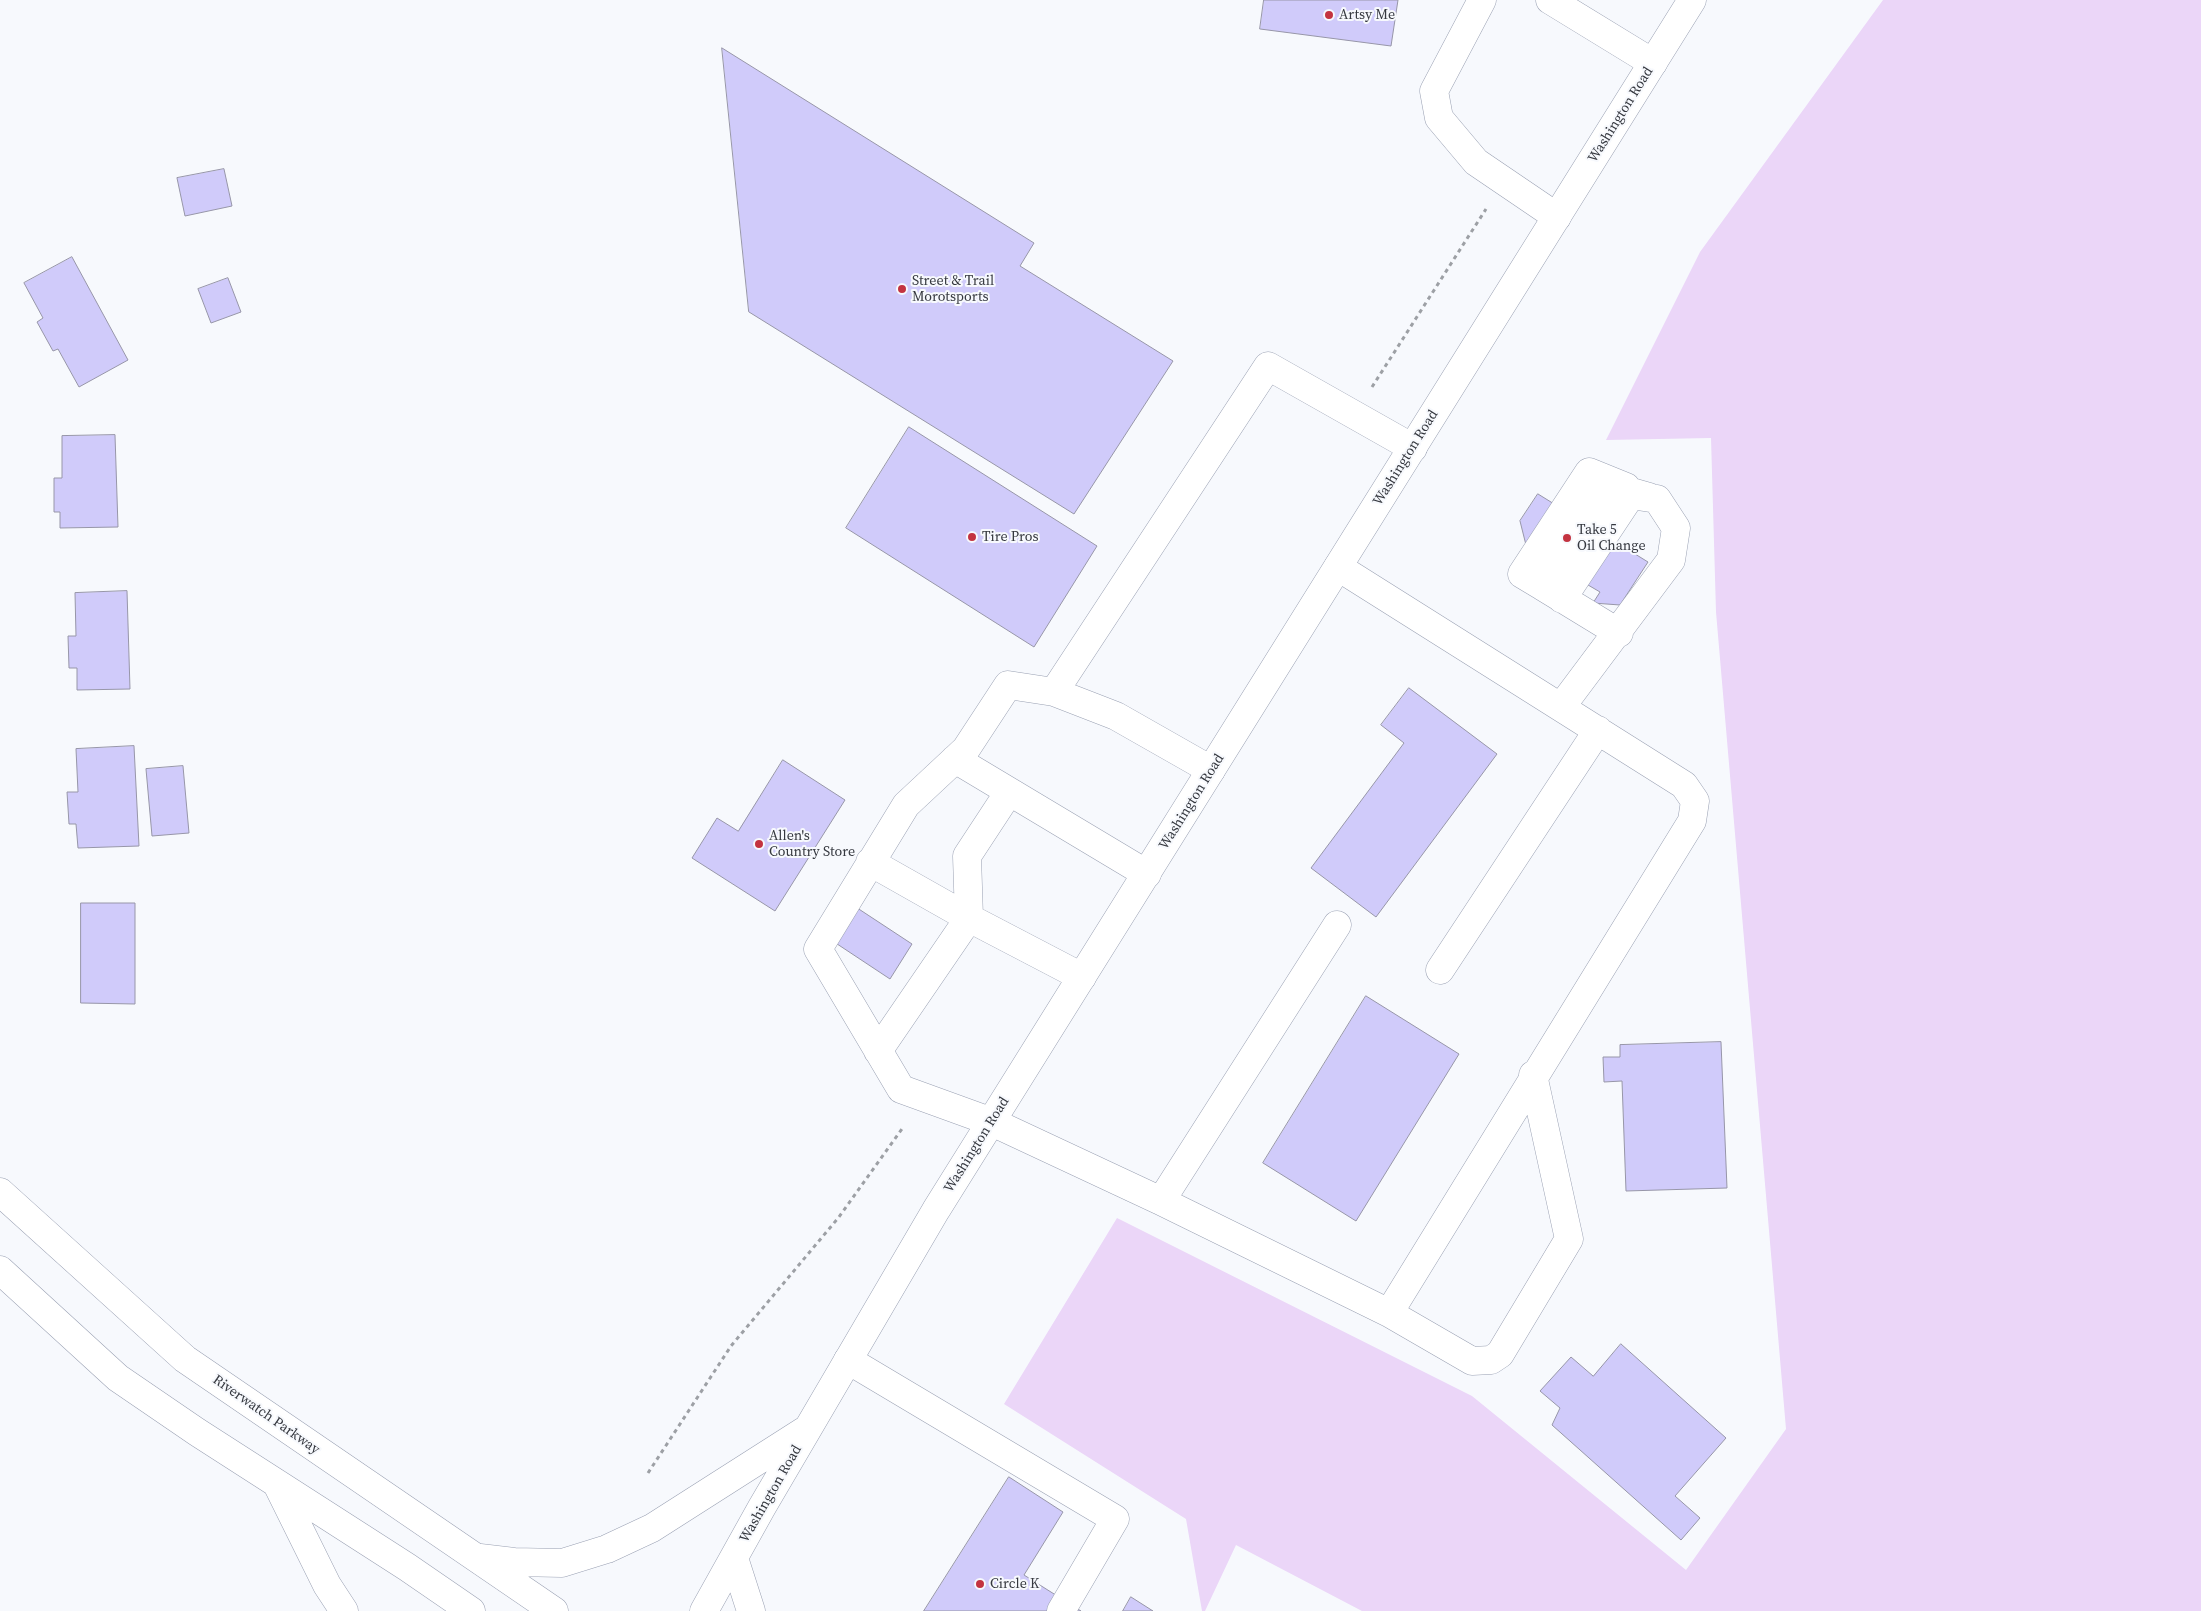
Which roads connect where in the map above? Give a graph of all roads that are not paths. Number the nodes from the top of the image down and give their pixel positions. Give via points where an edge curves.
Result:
1 (1482, 0) edge
2 (1550, 0) edge
3 (1692, 0) edge
4 (1653, 63) junction
5 (1557, 217) junction
6 (1413, 448) junction
7 (1338, 567) junction
8 (1619, 632) junction
9 (1054, 692) junction
10 (1562, 707) junction
11 (1598, 730) junction
12 (955, 760) junction
13 (1211, 770) junction
14 (1009, 792) junction
15 (870, 862) junction
16 (1147, 874) junction
17 (970, 918) junction
18 (1337, 925) dead end
19 (1440, 970) dead end
20 (1082, 977) junction
21 (878, 1050) junction
22 (1533, 1075) junction
23 (992, 1122) junction
24 (0, 1192) edge
25 (1161, 1201) junction
26 (0, 1270) edge
27 (1388, 1313) junction
28 (848, 1360) junction
29 (809, 1428) junction
30 (276, 1482) junction
31 (475, 1558) junction
32 (734, 1558) junction
33 (344, 1611) edge
34 (471, 1611) edge
35 (554, 1611) edge
36 (704, 1611) edge
37 (751, 1611) edge
38 (1061, 1611) edge

1 - 5 main road via 1434,91 1439,118 1476,162
2 - 4 main road
3 - 4 main road, Washington Road
4 - 5 main road, Washington Road
5 - 6 main road, Washington Road
6 - 7 main road, Washington Road
6 - 9 main road via 1268,366
7 - 10 main road
7 - 13 main road, Washington Road
8 - 8 main road via 1671,560 1676,528 1657,499 1607,485 1552,592
8 - 10 main road
9 - 12 main road via 1008,685 966,749
9 - 13 main road via 1116,716
10 - 11 main road
11 - 19 main road
11 - 22 main road via 1684,785 1695,801 1692,820
12 - 14 main road
12 - 15 main road via 906,805
13 - 16 main road, Washington Road
14 - 16 main road
14 - 17 main road via 967,856
15 - 17 main road
15 - 21 main road via 818,949
16 - 20 main road, Washington Road
17 - 20 main road
17 - 21 main road
18 - 25 main road
20 - 23 main road, Washington Road
21 - 23 main road via 900,1089
22 - 27 main road
22 - 27 main road via 1569,1239 1500,1354 1491,1360 1472,1361
23 - 25 main road
23 - 28 main road, Washington Road
24 - 31 main road, Riverwatch Parkway via 185,1359
25 - 27 main road
26 - 30 main road via 118,1378
28 - 29 main road, Washington Road
28 - 38 main road via 1115,1519
29 - 31 main road via 652,1528 607,1549 562,1563
29 - 32 main road, Washington Road
30 - 33 main road via 327,1585
30 - 34 main road
31 - 35 main road, Riverwatch Parkway
32 - 36 main road, Washington Road
32 - 37 main road

